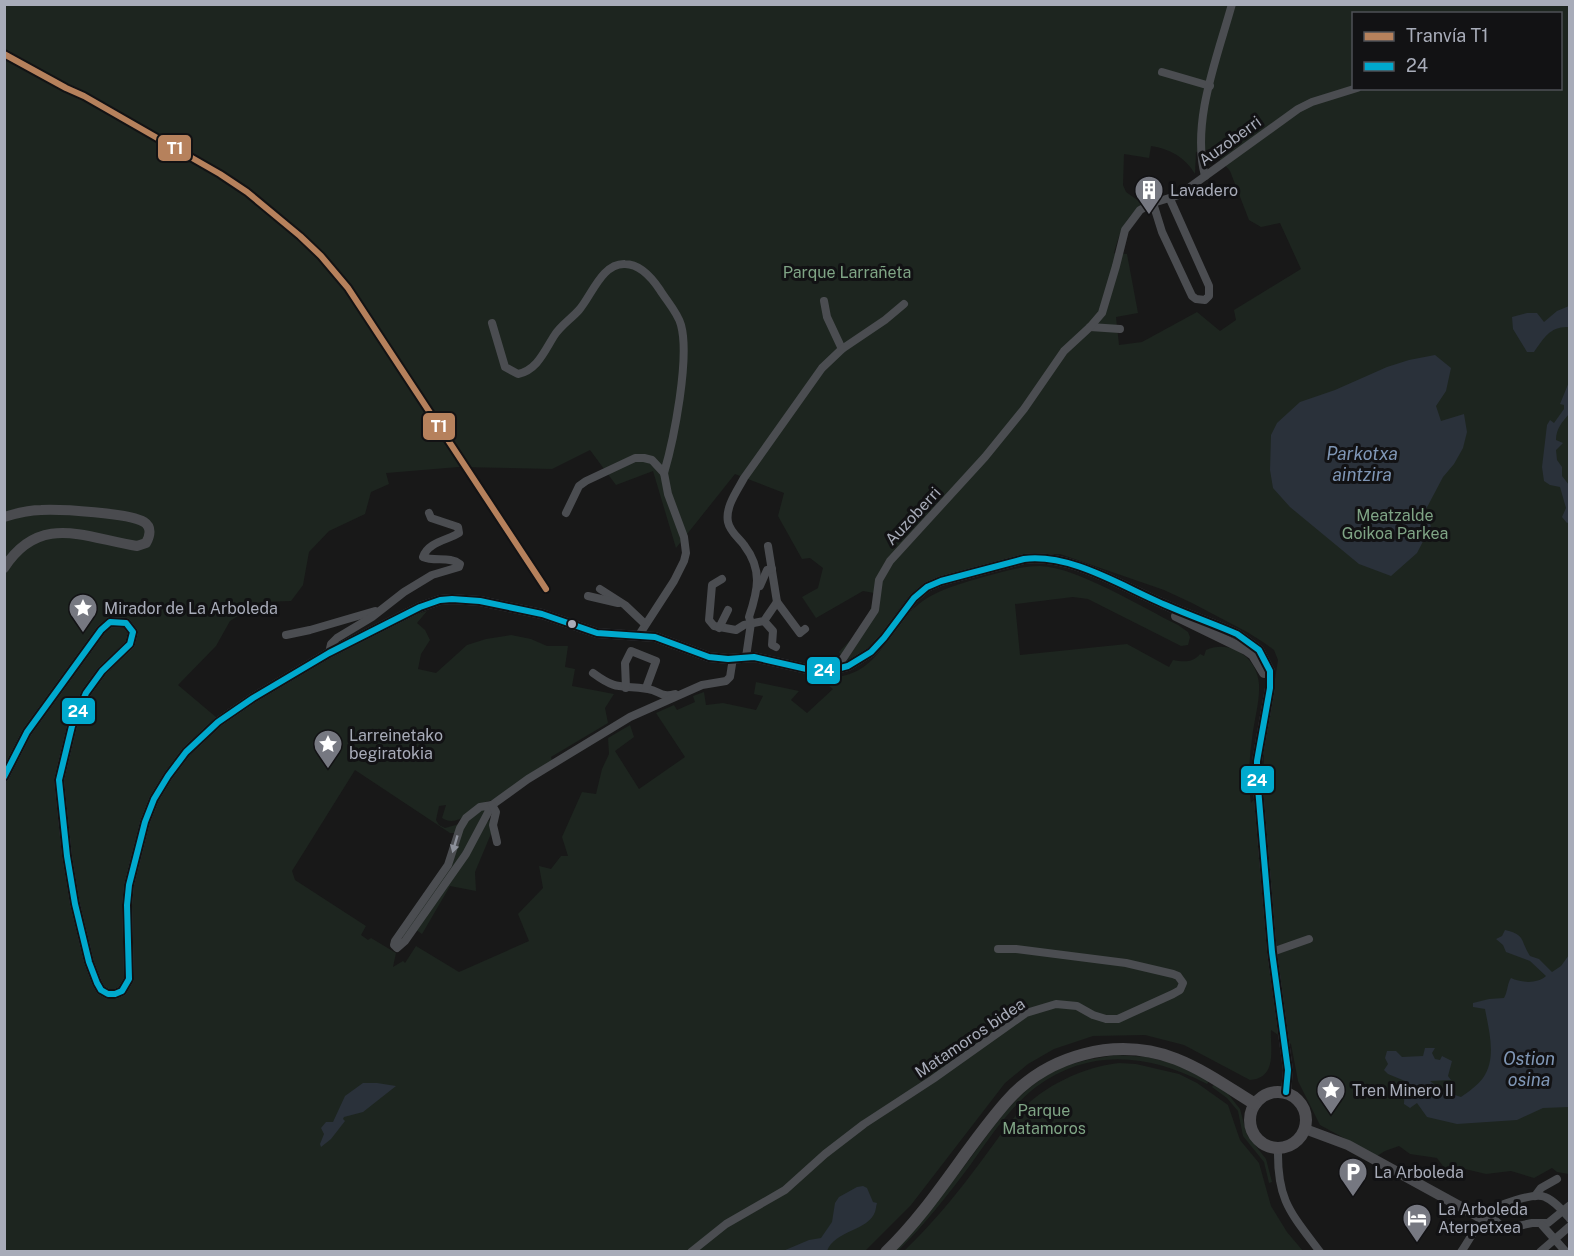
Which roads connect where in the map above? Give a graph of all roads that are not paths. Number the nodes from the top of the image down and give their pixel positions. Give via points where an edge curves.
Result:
1 (1232, 4) edge
2 (1162, 72) dead end
3 (1210, 86) junction
4 (1352, 90) edge
5 (1205, 176) junction
6 (1170, 199) junction
7 (1153, 203) junction
8 (824, 301) dead end
9 (904, 304) dead end
10 (492, 323) dead end
11 (1090, 327) junction
12 (1120, 329) dead end
13 (842, 349) junction
14 (664, 473) junction
15 (429, 513) dead end
16 (566, 513) dead end
17 (4, 517) edge
18 (768, 546) dead end
19 (4, 568) edge
20 (772, 569) junction
21 (722, 579) dead end
22 (600, 589) dead end
23 (758, 591) junction
24 (588, 596) dead end
25 (777, 602) junction
26 (625, 605) junction
27 (385, 608) junction
28 (728, 610) dead end
29 (764, 621) junction
30 (645, 624) junction
31 (752, 624) junction
32 (719, 628) junction
33 (805, 629) dead end
34 (286, 635) dead end
35 (639, 635) junction
36 (776, 647) dead end
37 (330, 653) junction
38 (746, 657) junction
39 (733, 658) junction
40 (837, 670) junction
41 (593, 673) dead end
42 (626, 688) junction
43 (646, 688) junction
44 (679, 696) junction
45 (4, 777) edge
46 (492, 805) junction
47 (497, 842) dead end
48 (1309, 939) dead end
49 (998, 949) dead end
50 (1272, 952) junction
51 (1286, 1092) junction
52 (1255, 1104) junction
53 (1305, 1129) junction
54 (1278, 1149) junction
55 (1557, 1179) dead end
56 (1535, 1196) junction
57 (1569, 1205) edge
58 (1563, 1211) junction
59 (1485, 1216) junction
60 (1569, 1219) edge
61 (1542, 1225) junction
62 (1569, 1226) edge
63 (1555, 1239) junction
64 (1567, 1249) edge
65 (691, 1251) edge
66 (886, 1251) edge
67 (1320, 1251) edge
68 (1463, 1251) edge
69 (1540, 1251) edge

1 - 3 street
2 - 3 street
3 - 5 street via 1200,133
4 - 5 street, Auzoberri via 1298,109
5 - 6 street, Auzoberri
6 - 7 street, Auzoberri
6 - 7 street via 1209,286 1205,300 1192,296
7 - 11 street, Auzoberri via 1140,210 1125,230 1102,313
8 - 13 street
9 - 13 street
10 - 14 street via 505,367 518,374 526,373 614,265 635,265 653,279 681,322 685,347 672,447
11 - 12 street
11 - 40 street, Auzoberri via 1064,351 985,457 890,561 879,585 875,610
13 - 23 street via 813,380 730,504 728,523 753,558
14 - 16 street via 652,460 635,458 579,486
14 - 30 street via 686,553 674,581
15 - 27 street via 431,518 458,527 459,533 443,539 423,557 455,560 459,566 432,575
17 - 19 street via 29,511 63,510 134,518 145,522 149,530 146,543 137,546 66,532 45,535 26,544
18 - 20 street
20 - 23 street via 766,570
20 - 25 street
21 - 32 street via 712,585 709,594 710,620
22 - 26 street
23 - 31 street via 748,617
24 - 26 street
25 - 29 street
25 - 33 street via 800,633
26 - 30 street
27 - 34 street
27 - 37 street via 337,638
28 - 32 street
29 - 31 street
29 - 36 street via 773,631 772,645
30 - 35 street
31 - 32 street via 736,630
31 - 38 street
35 - 37 street via 597,633 542,614 452,599 411,611
35 - 39 street via 708,657
37 - 45 street via 219,722 186,752 168,776 154,799 134,862 127,905 129,980 115,994 101,990 89,962 71,884 59,780 72,726 86,693 130,644 133,632 126,623 110,622 101,630 27,732
38 - 39 street
38 - 40 street
39 - 44 street via 726,681 702,685
40 - 50 street via 871,652 927,587 1034,558 1068,564 1107,579 1213,623 1250,643 1263,655 1270,671 1257,776
41 - 42 street via 605,682
42 - 43 street
42 - 43 street via 625,663 631,651 656,661
43 - 44 street via 661,695
44 - 46 street via 630,717
46 -> 46 street via 480,807 460,828 448,865 395,941 397,948 466,854
46 - 47 street via 496,812 493,825
48 - 50 street
49 - 65 street, Matamoros bidea via 1126,963 1173,974 1183,983 1180,990 1168,997 1118,1019 1056,1004 1026,1013 864,1124 784,1190 726,1224
50 - 51 street via 1288,1070
51 - 52 main road via 1268,1093
51 - 53 main road via 1301,1103 1307,1120
52 - 54 main road via 1250,1121 1255,1137
52 - 66 main road via 1189,1064 1158,1053 1113,1049 1064,1060 1041,1072 1008,1100 922,1213
53 - 54 main road via 1295,1143
53 - 59 street via 1348,1145
54 - 67 street via 1277,1172 1286,1203
55 - 56 street
56 - 58 street via 1544,1196
56 - 59 street via 1496,1206
57 - 58 street
58 - 60 street
58 - 61 street
59 - 61 street via 1504,1229 1532,1223
59 - 68 street
61 - 63 street
62 - 63 street
63 - 64 street
63 - 69 street

